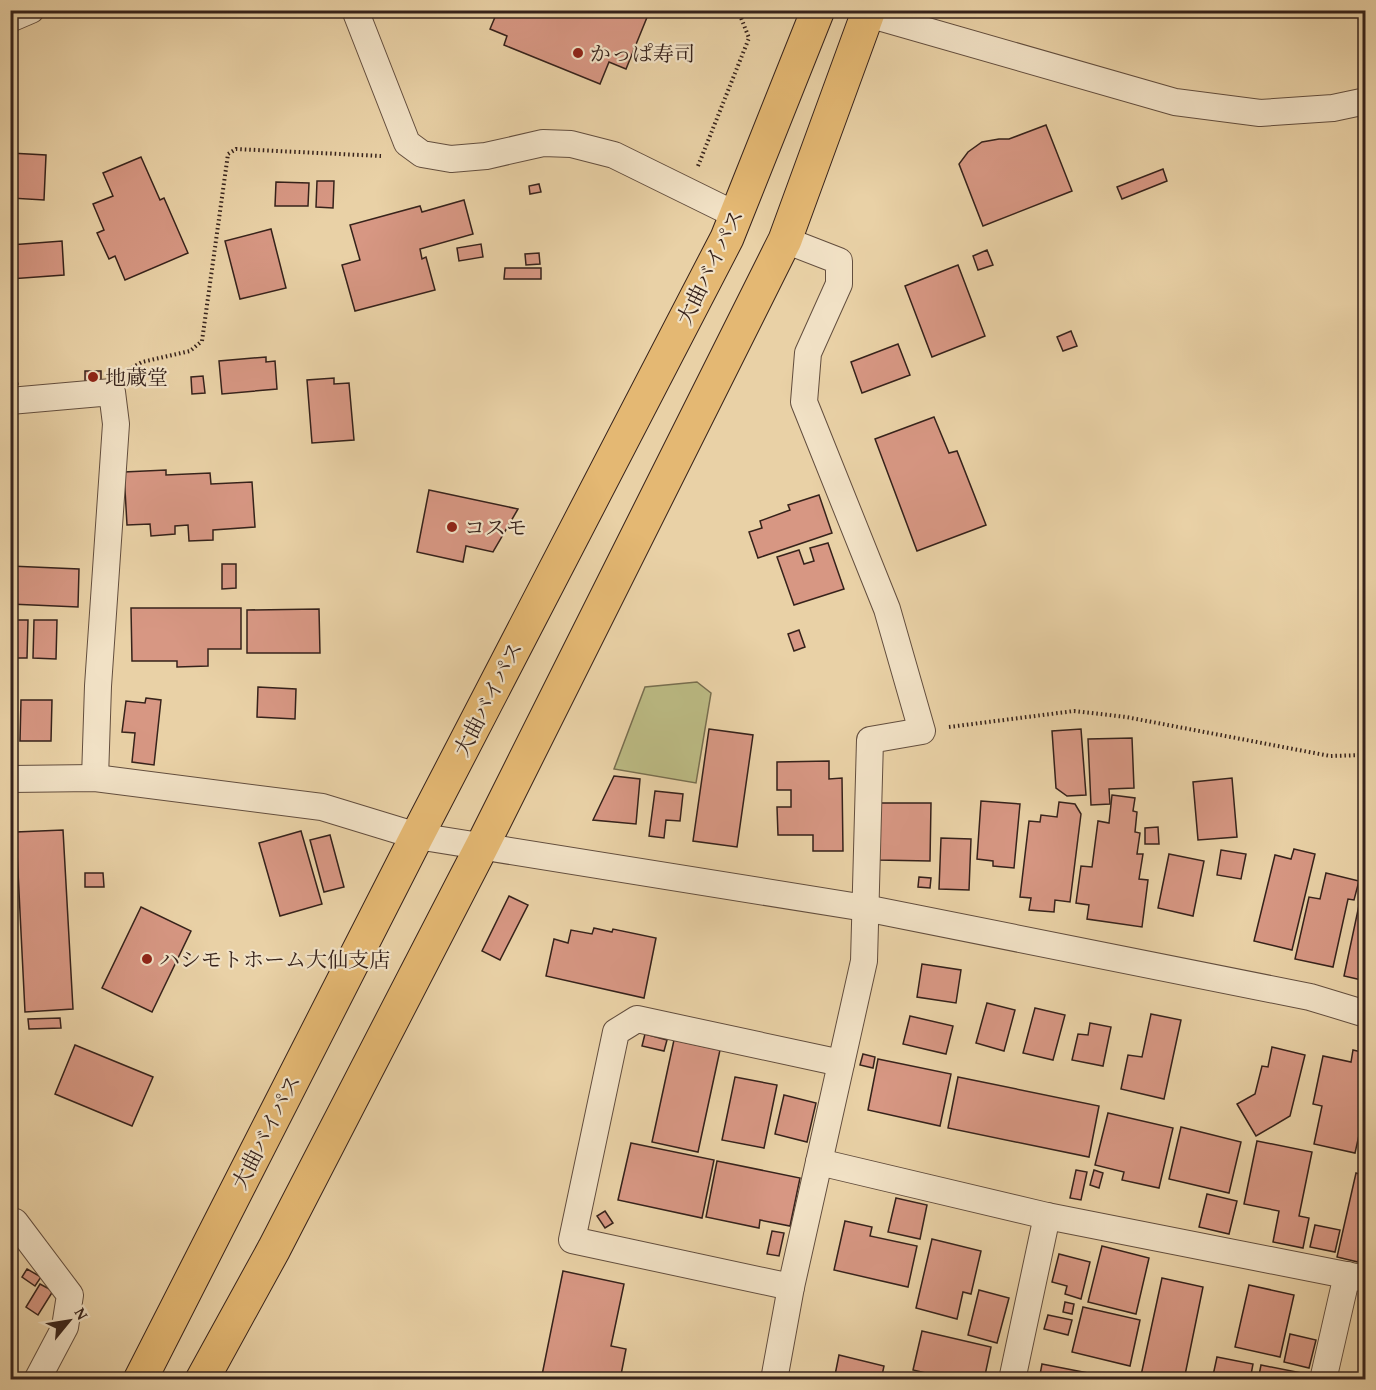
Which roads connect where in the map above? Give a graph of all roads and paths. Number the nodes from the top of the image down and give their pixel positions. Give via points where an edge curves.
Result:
1 (31, 10) edge
2 (355, 10) edge
3 (738, 10) edge
4 (818, 10) edge
5 (869, 12) edge
6 (10, 19) edge
7 (1365, 101) edge
8 (422, 154) junction
9 (688, 191) junction
10 (736, 215) junction
11 (785, 240) junction
12 (112, 392) junction
13 (10, 401) edge
14 (922, 731) junction
15 (1365, 755) edge
16 (95, 778) junction
17 (10, 779) edge
18 (417, 836) junction
19 (482, 846) junction
20 (865, 908) junction
21 (1365, 1014) edge
22 (841, 1063) junction
23 (819, 1162) junction
24 (1047, 1216) junction
25 (10, 1222) edge
26 (1356, 1277) edge
27 (791, 1287) junction
28 (37, 1380) edge
29 (140, 1380) edge
30 (202, 1380) edge
31 (774, 1380) edge
32 (1012, 1380) edge
33 (1323, 1380) edge

1 - 6 street
2 - 8 street via 407,143
3 - 9 path via 749,38
4 - 10 highway, 大曲バイパス
5 - 7 street via 1174,102 1260,113 1333,108
5 - 11 highway
8 - 9 street via 451,159 486,156 543,143 571,144 614,155
8 - 12 path via 369,156 236,149 228,154 202,341 190,351 142,362 128,370
9 - 10 street
10 - 18 highway, 大曲バイパス
11 - 14 street via 839,261 839,284 808,353 804,402 887,609
11 - 19 highway
12 - 13 street
12 - 16 street via 116,424
14 - 15 path via 1074,711 1126,717 1330,756
14 - 20 street via 870,740
16 - 17 street
16 - 18 street via 322,807
18 - 19 street
18 - 29 highway, 大曲バイパス
19 - 20 street
19 - 30 highway
20 - 21 street via 1310,997
20 - 22 street via 864,961
22 - 23 street
22 - 27 street via 637,1019 616,1032 572,1240
23 - 24 street
23 - 27 street
24 - 26 street
24 - 32 street
25 - 28 street via 15,1222 70,1295 65,1326
26 - 33 street
27 - 31 street

